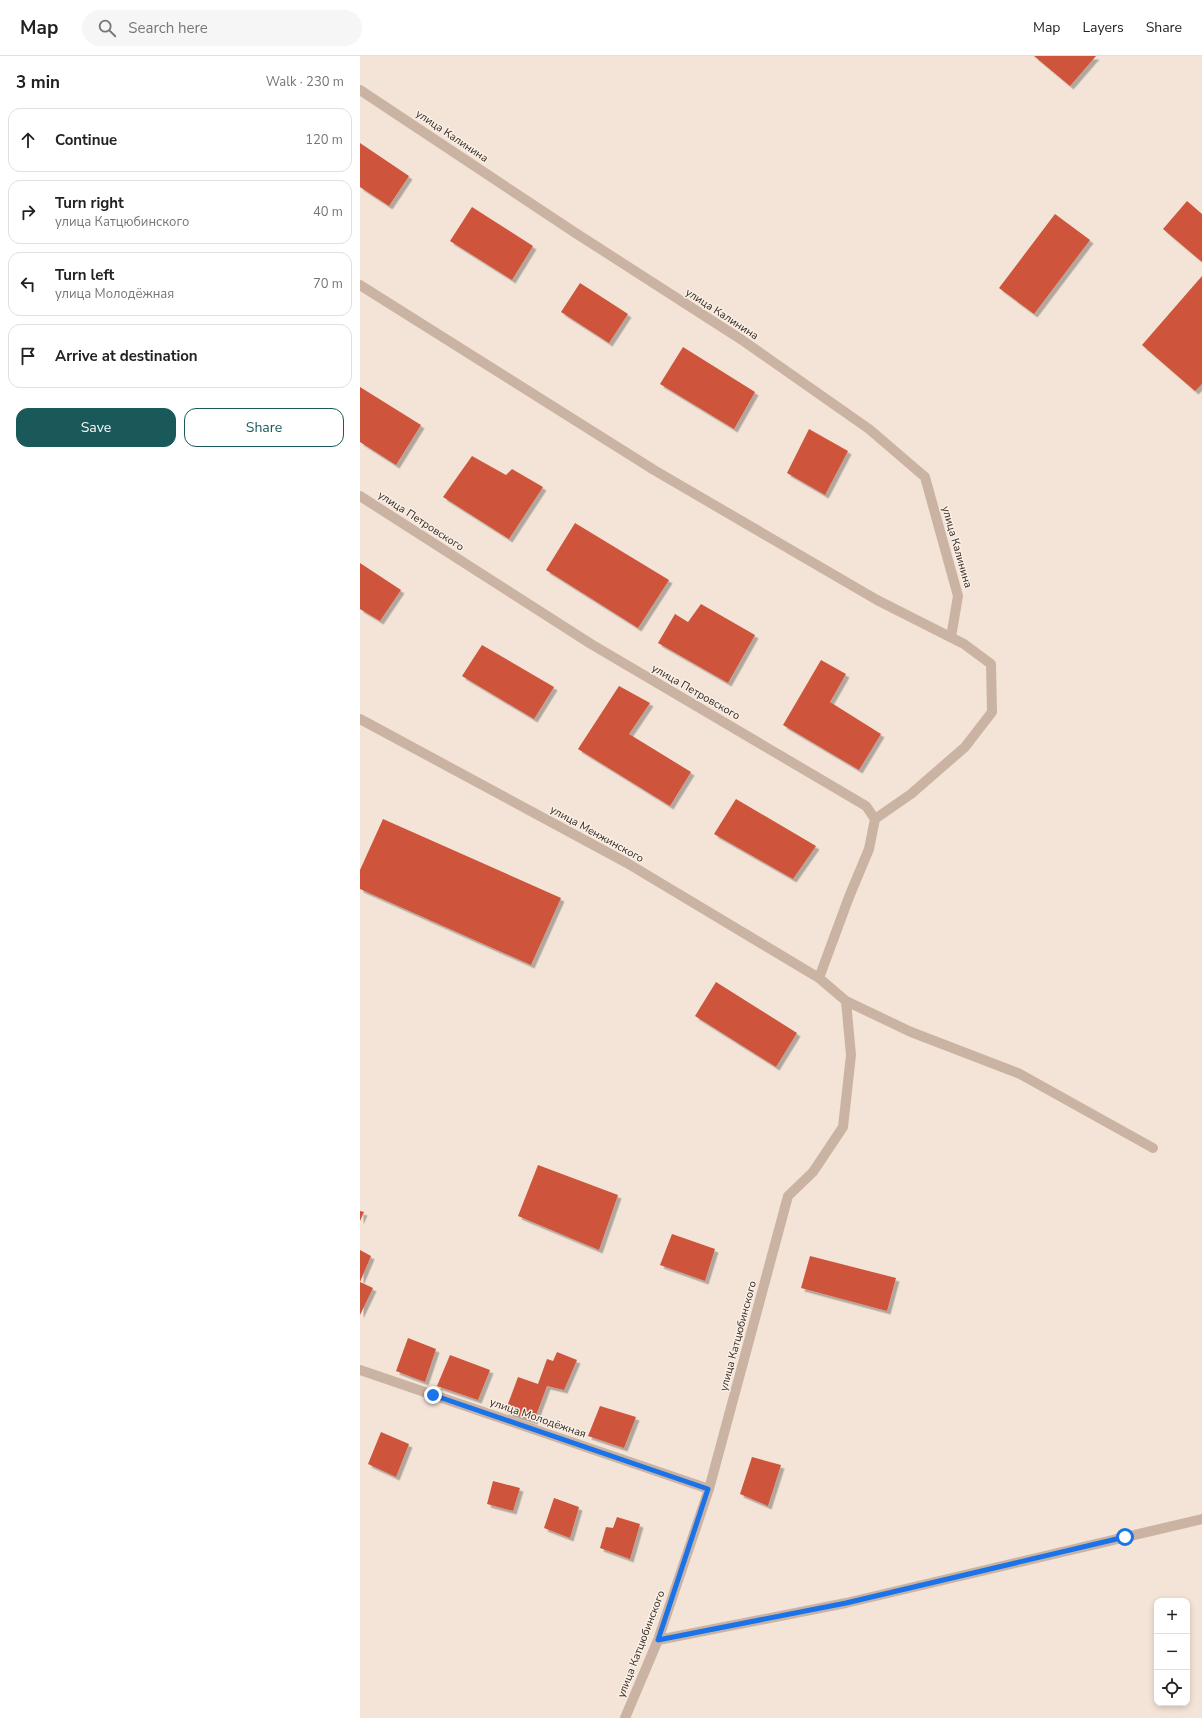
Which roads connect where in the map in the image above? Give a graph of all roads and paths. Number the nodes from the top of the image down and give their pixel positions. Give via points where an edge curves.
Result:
1 (360, 90) edge
2 (360, 285) edge
3 (360, 496) edge
4 (951, 637) junction
5 (360, 719) edge
6 (875, 818) junction
7 (819, 978) junction
8 (846, 1001) junction
9 (1154, 1148) dead end
10 (360, 1370) edge
11 (708, 1489) junction
12 (1202, 1519) edge
13 (658, 1640) junction
14 (624, 1718) edge

1 - 4 street, улица Калинина via 742,340 870,429 925,477 958,596
2 - 4 street via 654,470 877,600
3 - 6 street, улица Петровского via 591,644 866,806
4 - 6 street via 991,664 992,712 965,747 911,794
5 - 7 street, улица Менжинского via 627,863
6 - 7 street via 869,849
7 - 8 street
8 - 9 street via 911,1032 1020,1074
8 - 11 street, улица Катцюбинского via 851,1055 843,1127 813,1172 788,1196
10 - 11 street, улица Молодёжная
11 - 13 street, улица Катцюбинского
12 - 13 street via 846,1603
13 - 14 street, улица Катцюбинского

